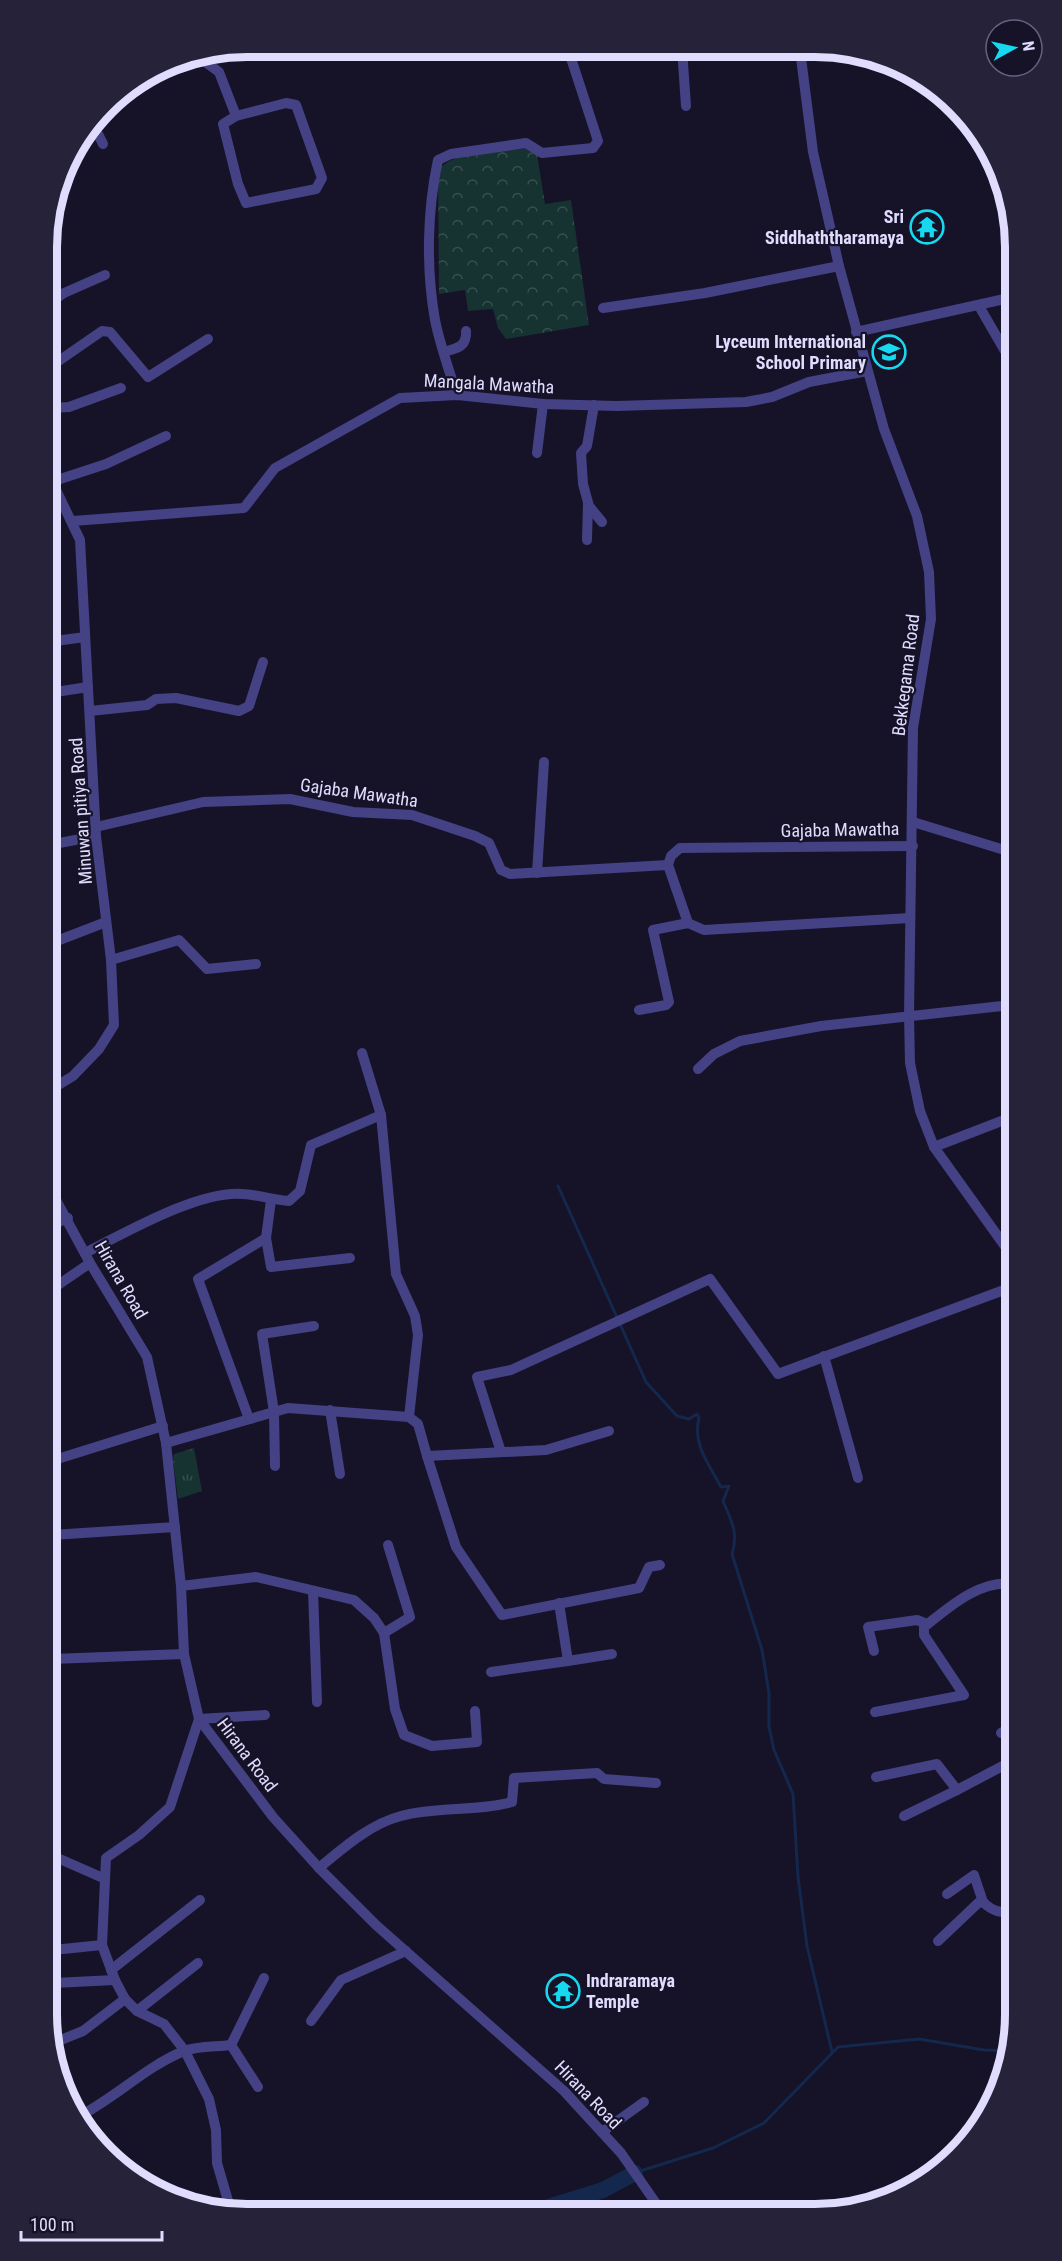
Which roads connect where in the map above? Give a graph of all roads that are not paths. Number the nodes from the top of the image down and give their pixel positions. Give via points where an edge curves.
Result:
1 (571, 57) edge
2 (683, 57) edge
3 (801, 57) edge
4 (205, 62) edge
5 (686, 106) dead end
6 (236, 116) junction
7 (96, 131) edge
8 (103, 144) dead end
9 (839, 266) junction
10 (105, 275) dead end
11 (57, 299) edge
12 (1005, 299) edge
13 (979, 306) junction
14 (603, 308) dead end
15 (466, 331) dead end
16 (856, 332) junction
17 (208, 339) dead end
18 (1005, 351) edge
19 (444, 352) junction
20 (57, 362) edge
21 (867, 371) junction
22 (121, 387) dead end
23 (457, 395) junction
24 (543, 404) junction
25 (594, 405) junction
26 (57, 408) edge
27 (166, 436) dead end
28 (537, 453) dead end
29 (57, 475) edge
30 (57, 490) edge
31 (588, 503) junction
32 (73, 521) junction
33 (602, 522) dead end
34 (587, 540) dead end
35 (85, 637) junction
36 (57, 641) edge
37 (262, 662) dead end
38 (88, 687) junction
39 (57, 692) edge
40 (90, 711) junction
41 (544, 762) dead end
42 (913, 822) junction
43 (96, 831) junction
44 (57, 843) edge
45 (913, 846) junction
46 (1005, 850) edge
47 (668, 865) junction
48 (537, 873) junction
49 (910, 918) junction
50 (106, 922) junction
51 (688, 923) junction
52 (57, 941) edge
53 (111, 960) junction
54 (256, 964) dead end
55 (1005, 1006) edge
56 (639, 1010) dead end
57 (909, 1015) junction
58 (362, 1053) dead end
59 (699, 1069) dead end
60 (57, 1086) edge
61 (381, 1115) junction
62 (1005, 1120) edge
63 (934, 1147) junction
64 (57, 1200) edge
65 (271, 1200) junction
66 (68, 1218) junction
67 (57, 1223) edge
68 (266, 1238) junction
69 (1005, 1246) edge
70 (87, 1258) junction
71 (350, 1258) dead end
72 (57, 1286) edge
73 (1005, 1290) edge
74 (314, 1326) dead end
75 (824, 1356) junction
76 (330, 1410) junction
77 (274, 1412) junction
78 (409, 1417) junction
79 (249, 1419) junction
80 (163, 1426) junction
81 (609, 1431) dead end
82 (166, 1443) junction
83 (501, 1452) junction
84 (427, 1456) junction
85 (57, 1459) edge
86 (275, 1466) dead end
87 (340, 1474) dead end
88 (858, 1478) dead end
89 (175, 1527) junction
90 (57, 1535) edge
91 (388, 1545) dead end
92 (660, 1565) dead end
93 (1005, 1584) edge
94 (181, 1586) junction
95 (313, 1591) junction
96 (559, 1603) junction
97 (927, 1624) junction
98 (384, 1633) junction
99 (874, 1651) dead end
100 (184, 1654) junction
101 (612, 1654) dead end
102 (57, 1659) edge
103 (568, 1660) junction
104 (491, 1672) dead end
105 (317, 1702) dead end
106 (475, 1711) dead end
107 (875, 1712) dead end
108 (265, 1715) dead end
109 (199, 1719) junction
110 (1005, 1730) edge
111 (1000, 1733) dead end
112 (1005, 1765) edge
113 (876, 1777) dead end
114 (656, 1783) dead end
115 (957, 1790) junction
116 (904, 1816) dead end
117 (57, 1858) edge
118 (319, 1868) junction
119 (103, 1878) junction
120 (948, 1894) dead end
121 (200, 1900) dead end
122 (983, 1902) junction
123 (1005, 1911) edge
124 (938, 1941) dead end
125 (102, 1945) junction
126 (57, 1950) edge
127 (406, 1951) junction
128 (198, 1963) dead end
129 (113, 1975) junction
130 (264, 1978) dead end
131 (57, 1982) edge
132 (125, 1999) junction
133 (137, 2011) junction
134 (311, 2021) dead end
135 (59, 2040) edge
136 (231, 2045) junction
137 (185, 2051) junction
138 (258, 2086) dead end
139 (644, 2102) dead end
140 (85, 2114) edge
141 (602, 2132) junction
142 (227, 2203) edge
143 (657, 2204) edge

1 - 19 street via 598,141 593,148 542,153 525,143 451,154 438,160 429,234 432,298
2 - 5 street
3 - 9 street, Bekkegama Road via 813,152
4 - 6 street via 219,72
6 - 6 street via 223,124 246,203 316,189 322,178 296,105 286,103
7 - 8 street
9 - 14 street via 705,293
9 - 16 street, Bekkegama Road
10 - 11 street
12 - 13 street
13 - 16 street
13 - 18 street
15 - 19 street via 461,347
16 - 21 street, Bekkegama Road
17 - 20 street via 148,377 110,332 102,331
19 - 23 street
21 - 25 street, Mangala Mawatha via 809,382 756,402
21 - 42 street, Bekkegama Road via 917,516 928,572 931,619 913,728
22 - 26 street via 69,407
23 - 24 street, Mangala Mawatha
23 - 32 street, Mangala Mawatha via 408,396 392,402 275,468 244,508
24 - 25 street, Mangala Mawatha
24 - 28 street
25 - 31 street via 581,453
27 - 29 street via 106,464
30 - 32 street, Minuwan pitiya Road
31 - 33 street
31 - 34 street
32 - 35 street, Minuwan pitiya Road via 83,561
35 - 36 street
35 - 38 street, Minuwan pitiya Road
37 - 40 street via 249,706 239,711 176,698
38 - 39 street
38 - 40 street, Minuwan pitiya Road
40 - 43 street, Minuwan pitiya Road
41 - 48 street
42 - 45 street, Bekkegama Road
42 - 46 street
43 - 44 street
43 - 48 street, Gajaba Mawatha via 203,802 290,799 352,812 412,815 489,843 501,870 510,874
43 - 50 street, Minuwan pitiya Road
45 - 47 street, Gajaba Mawatha via 680,848 670,856
45 - 49 street, Bekkegama Road
47 - 48 street, Gajaba Mawatha
47 - 51 street
49 - 51 street via 704,930
49 - 57 street, Bekkegama Road
50 - 52 street
50 - 53 street, Minuwan pitiya Road
51 - 56 street via 653,930 669,1002
53 - 54 street via 178,940 207,969
53 - 60 street, Minuwan pitiya Road via 114,1024 99,1049 73,1076
55 - 57 street
57 - 59 street via 740,1041 714,1054
57 - 63 street, Bekkegama Road via 910,1063 920,1111
58 - 61 street
61 - 65 street via 311,1145 300,1191 289,1201
61 - 78 street via 396,1274 415,1316 418,1335
62 - 63 street
63 - 69 street, Bekkegama Road
64 - 66 street, Hirana Road
65 - 68 street
65 - 70 street via 243,1194 221,1195 161,1216
66 - 67 street
66 - 70 street, Hirana Road
68 - 71 street via 271,1267
68 - 79 street via 198,1279
70 - 72 street
70 - 80 street, Hirana Road via 147,1357
73 - 75 street
74 - 77 street via 262,1334
75 - 83 street via 778,1374 710,1279 511,1370 477,1377
75 - 88 street
76 - 77 street via 288,1408
76 - 78 street
76 - 87 street
77 - 79 street
77 - 86 street
78 - 84 street via 418,1424
79 - 82 street
80 - 82 street, Hirana Road
80 - 85 street
81 - 83 street via 546,1450
82 - 89 street, Hirana Road
83 - 84 street
84 - 96 street via 456,1547 502,1615
89 - 90 street
89 - 94 street, Hirana Road
91 - 98 street via 410,1617
92 - 96 street via 649,1567 639,1587
93 - 97 street via 990,1585 956,1602
94 - 95 street via 256,1577
94 - 100 street, Hirana Road
95 - 98 street via 354,1600
95 - 105 street
96 - 103 street
97 - 99 street via 917,1620 868,1627
97 - 107 street via 924,1635 964,1695
98 - 106 street via 395,1709 404,1736 432,1746 477,1742
100 - 102 street
100 - 109 street, Hirana Road
101 - 103 street
103 - 104 street
108 - 109 street
109 - 118 street, Hirana Road via 273,1817
109 - 119 street via 170,1807 105,1858
110 - 111 street
112 - 115 street
113 - 115 street via 937,1764
114 - 118 street via 604,1779 597,1773 514,1778 512,1802 401,1816 356,1838
115 - 116 street
117 - 119 street
118 - 127 street, Hirana Road
119 - 125 street
120 - 122 street via 974,1875
121 - 129 street
122 - 123 street via 991,1910
122 - 124 street
125 - 126 street
125 - 129 street
127 - 134 street via 341,1980
127 - 141 street, Hirana Road via 564,2091
128 - 133 street
129 - 131 street
129 - 132 street
130 - 136 street
132 - 133 street
132 - 135 street via 83,2031
133 - 137 street via 164,2024
136 - 137 street
136 - 138 street
137 - 140 street via 140,2075
137 - 142 street via 209,2099 216,2130 217,2163
139 - 141 street
141 - 143 street, Hirana Road

